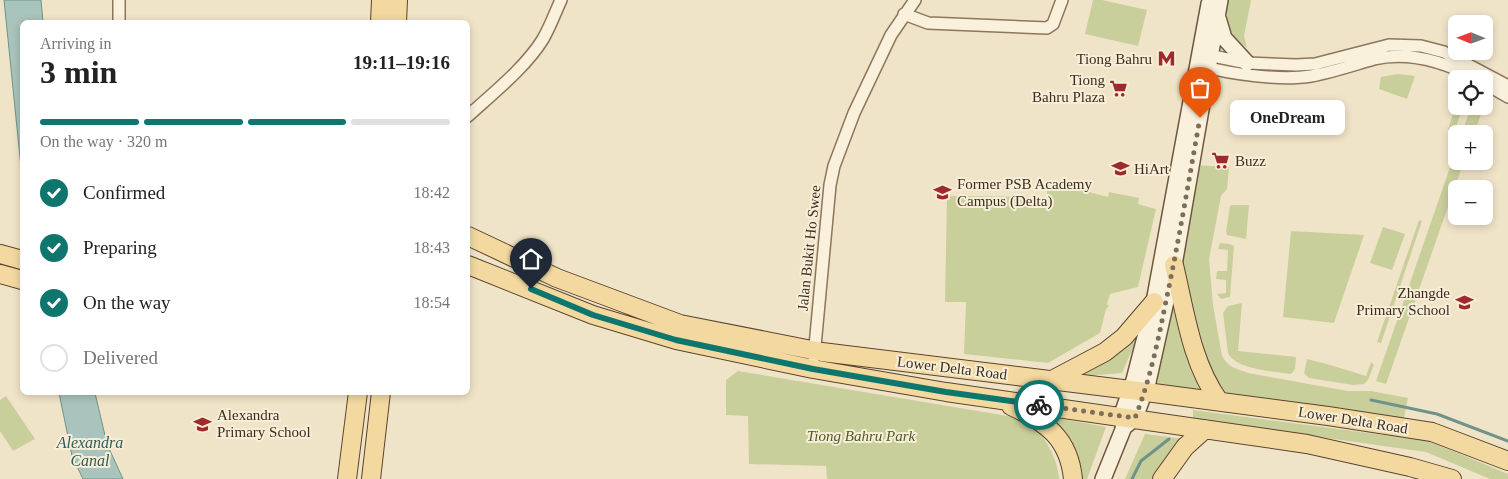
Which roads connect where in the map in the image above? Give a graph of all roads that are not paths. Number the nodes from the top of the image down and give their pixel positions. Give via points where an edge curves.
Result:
1 (119, 0) edge
2 (381, 0) edge
3 (398, 0) edge
4 (561, 0) edge
5 (915, 0) edge
6 (1062, 0) edge
7 (1210, 0) edge
8 (1218, 7) edge
9 (904, 14) junction
10 (119, 20) edge
11 (380, 20) edge
12 (397, 20) edge
13 (1204, 60) junction
14 (1246, 63) junction
15 (1464, 70) edge
16 (1468, 70) edge
17 (1493, 80) edge
18 (1508, 86) edge
19 (1493, 88) edge
20 (1508, 96) edge
21 (470, 114) edge
22 (470, 237) edge
23 (0, 254) edge
24 (20, 259) edge
25 (1174, 265) junction
26 (470, 266) edge
27 (0, 274) edge
28 (20, 279) edge
29 (1154, 302) junction
30 (814, 351) junction
31 (813, 369) junction
32 (1052, 380) junction
33 (1138, 391) junction
34 (358, 395) edge
35 (381, 395) edge
36 (995, 398) junction
37 (1219, 401) junction
38 (1127, 421) junction
39 (1206, 429) junction
40 (1508, 461) edge
41 (347, 479) edge
42 (371, 479) edge
43 (1073, 479) edge
44 (1103, 479) edge
45 (1162, 479) edge
46 (1452, 479) edge

1 - 10 street
2 - 11 main road
3 - 12 main road
4 - 21 street via 538,45
5 - 9 street, Jalan Bukit Ho Swee
6 - 9 street via 1053,24 1047,28 928,22
7 - 13 main road
8 - 13 main road
8 - 14 main road via 1224,38
9 - 30 street, Jalan Bukit Ho Swee via 854,113 831,178
13 - 14 street
13 - 15 street via 1280,77 1311,76 1393,56 1415,57
13 - 25 main road
13 - 29 main road
14 - 16 street via 1315,64 1372,48 1408,45 1444,52
17 - 18 street
19 - 20 street
22 - 30 main road, Lower Delta Road via 557,278 680,324
23 - 24 main road
25 - 33 main road
25 - 37 main road via 1196,357 1208,386
26 - 31 main road, Lower Delta Road via 593,315 676,340
27 - 28 main road
29 - 32 main road via 1124,337 1105,352
29 - 33 main road
30 - 31 street, Jalan Bukit Ho Swee
30 - 32 main road, Lower Delta Road
31 - 36 main road, Lower Delta Road
32 - 33 main road, Lower Delta Road
33 - 37 main road, Lower Delta Road
33 - 38 main road
34 - 41 main road
35 - 42 main road
36 - 38 main road, Lower Delta Road
36 - 43 main road via 1047,426 1067,451
37 - 40 main road, Lower Delta Road via 1432,432
38 - 39 main road, Lower Delta Road
38 - 44 main road
39 - 45 main road via 1185,447
39 - 46 main road, Lower Delta Road via 1306,444

